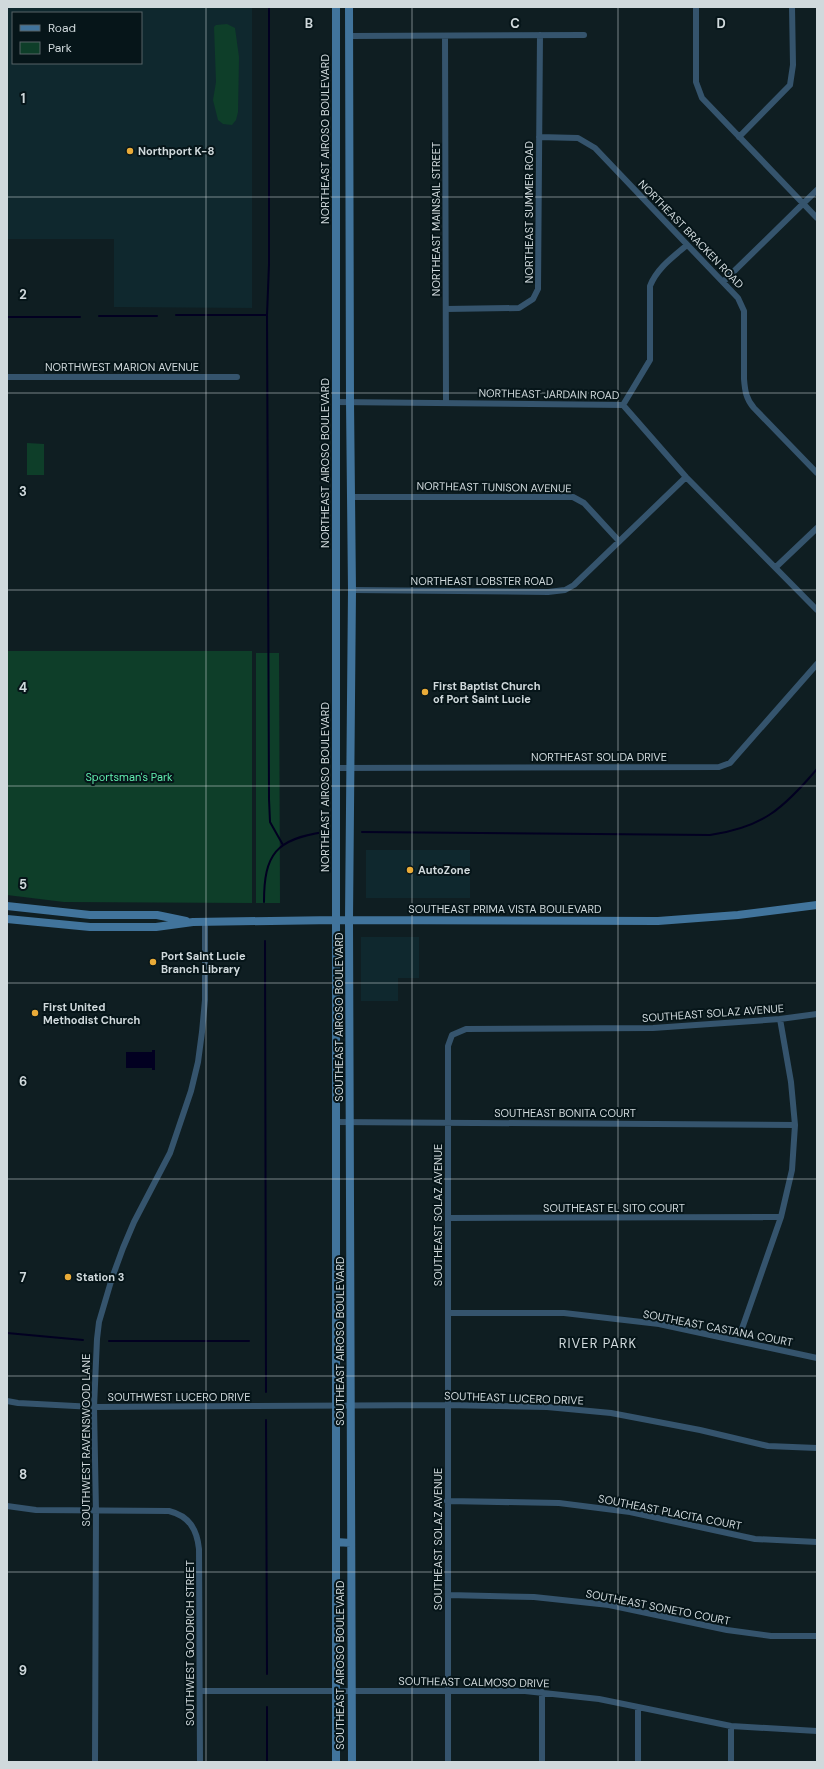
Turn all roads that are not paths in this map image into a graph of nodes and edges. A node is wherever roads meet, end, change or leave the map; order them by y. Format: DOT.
graph roads {
  1 [pos="336,7"];
  2 [pos="350,7"];
  3 [pos="696,7"];
  4 [pos="792,7"];
  5 [pos="584,34"];
  6 [pos="540,35"];
  7 [pos="350,36"];
  8 [pos="445,36"];
  9 [pos="539,137"];
  10 [pos="739,137"];
  11 [pos="817,190"];
  12 [pos="802,204"];
  13 [pos="817,218"];
  14 [pos="687,245"];
  15 [pos="723,282"];
  16 [pos="446,309"];
  17 [pos="7,377"];
  18 [pos="237,377"];
  19 [pos="336,402"];
  20 [pos="350,402"];
  21 [pos="446,402"];
  22 [pos="623,405"];
  23 [pos="817,474"];
  24 [pos="686,477"];
  25 [pos="350,497"];
  26 [pos="817,528"];
  27 [pos="619,540"];
  28 [pos="776,567"];
  29 [pos="352,590"];
  30 [pos="817,610"];
  31 [pos="817,664"];
  32 [pos="336,768"];
  33 [pos="350,768"];
  34 [pos="817,905"];
  35 [pos="7,906"];
  36 [pos="7,919"];
  37 [pos="349,919"];
  38 [pos="336,920"];
  39 [pos="193,922"];
  40 [pos="205,922"];
  41 [pos="817,1014"];
  42 [pos="780,1019"];
  43 [pos="336,1122"];
  44 [pos="448,1122"];
  45 [pos="351,1123"];
  46 [pos="795,1124"];
  47 [pos="781,1217"];
  48 [pos="448,1218"];
  49 [pos="336,1267"];
  50 [pos="351,1267"];
  51 [pos="448,1313"];
  52 [pos="738,1340"];
  53 [pos="817,1358"];
  54 [pos="7,1400"];
  55 [pos="447,1405"];
  56 [pos="94,1407"];
  57 [pos="335,1407"];
  58 [pos="351,1407"];
  59 [pos="817,1448"];
  60 [pos="447,1501"];
  61 [pos="7,1506"];
  62 [pos="96,1511"];
  63 [pos="336,1542"];
  64 [pos="351,1542"];
  65 [pos="817,1542"];
  66 [pos="448,1595"];
  67 [pos="817,1636"];
  68 [pos="336,1690"];
  69 [pos="200,1691"];
  70 [pos="352,1691"];
  71 [pos="448,1691"];
  72 [pos="542,1692"];
  73 [pos="638,1708"];
  74 [pos="731,1726"];
  75 [pos="817,1731"];
  76 [pos="94,1762"];
  77 [pos="200,1762"];
  78 [pos="336,1762"];
  79 [pos="352,1762"];
  80 [pos="448,1762"];
  81 [pos="542,1762"];
  82 [pos="638,1762"];
  83 [pos="731,1762"];
  1 -- 19 [label="main road, NORTHEAST AIROSO BOULEVARD"];
  2 -- 7 [label="main road"];
  3 -- 10 [label="street"];
  4 -- 10 [label="street"];
  5 -- 6 [label="street"];
  6 -- 8 [label="street"];
  6 -- 9 [label="street, NORTHEAST SUMMER ROAD"];
  7 -- 8 [label="street"];
  7 -- 20 [label="main road"];
  8 -- 16 [label="street, NORTHEAST MAINSAIL STREET"];
  9 -- 14 [label="street, NORTHEAST BRACKEN ROAD"];
  9 -- 16 [label="street, NORTHEAST SUMMER ROAD"];
  10 -- 12 [label="street"];
  11 -- 12 [label="street"];
  12 -- 13 [label="street"];
  12 -- 15 [label="street"];
  14 -- 15 [label="street, NORTHEAST BRACKEN ROAD"];
  14 -- 22 [label="street"];
  15 -- 23 [label="street, NORTHEAST BRACKEN ROAD"];
  16 -- 21 [label="street, NORTHEAST MAINSAIL STREET"];
  17 -- 18 [label="street, NORTHWEST MARION AVENUE"];
  19 -- 20 [label="street, NORTHEAST JARDAIN ROAD"];
  19 -- 32 [label="main road, NORTHEAST AIROSO BOULEVARD"];
  20 -- 21 [label="street, NORTHEAST JARDAIN ROAD"];
  20 -- 25 [label="main road"];
  21 -- 22 [label="street, NORTHEAST JARDAIN ROAD"];
  22 -- 24 [label="street, NORTHEAST JARDAIN ROAD"];
  24 -- 27 [label="street, NORTHEAST LOBSTER ROAD"];
  24 -- 28 [label="street, NORTHEAST JARDAIN ROAD"];
  25 -- 27 [label="street, NORTHEAST TUNISON AVENUE"];
  25 -- 29 [label="main road"];
  26 -- 28 [label="street"];
  27 -- 29 [label="street, NORTHEAST LOBSTER ROAD"];
  28 -- 30 [label="street, NORTHEAST JARDAIN ROAD"];
  29 -- 33 [label="main road"];
  31 -- 33 [label="street, NORTHEAST SOLIDA DRIVE"];
  32 -- 33 [label="street, NORTHEAST SOLIDA DRIVE"];
  32 -- 38 [label="main road, NORTHEAST AIROSO BOULEVARD"];
  33 -- 37 [label="main road"];
  34 -- 37 [label="main road, SOUTHEAST PRIMA VISTA BOULEVARD"];
  35 -- 39 [label="main road"];
  36 -- 39 [label="main road"];
  37 -- 38 [label="main road, SOUTHEAST PRIMA VISTA BOULEVARD"];
  37 -- 45 [label="main road, SOUTHEAST AIROSO BOULEVARD"];
  38 -- 40 [label="main road, SOUTHEAST PRIMA VISTA BOULEVARD"];
  38 -- 43 [label="main road, SOUTHEAST AIROSO BOULEVARD"];
  39 -- 40 [label="main road, SOUTHEAST PRIMA VISTA BOULEVARD"];
  40 -- 56 [label="street, SOUTHWEST RAVENSWOOD LANE"];
  41 -- 42 [label="street, SOUTHEAST SOLAZ AVENUE"];
  42 -- 44 [label="street, SOUTHEAST SOLAZ AVENUE"];
  42 -- 46 [label="street"];
  43 -- 45 [label="street, SOUTHEAST BONITA COURT"];
  43 -- 49 [label="main road, SOUTHEAST AIROSO BOULEVARD"];
  44 -- 45 [label="street, SOUTHEAST BONITA COURT"];
  44 -- 46 [label="street, SOUTHEAST BONITA COURT"];
  44 -- 48 [label="street, SOUTHEAST SOLAZ AVENUE"];
  45 -- 50 [label="main road, SOUTHEAST AIROSO BOULEVARD"];
  46 -- 47 [label="street"];
  47 -- 48 [label="street, SOUTHEAST EL SITO COURT"];
  47 -- 52 [label="street"];
  48 -- 51 [label="street, SOUTHEAST SOLAZ AVENUE"];
  49 -- 50 [label="main road"];
  49 -- 57 [label="main road, SOUTHEAST AIROSO BOULEVARD"];
  50 -- 58 [label="main road, SOUTHEAST AIROSO BOULEVARD"];
  51 -- 52 [label="street, SOUTHEAST CASTANA COURT"];
  51 -- 55 [label="street, SOUTHEAST SOLAZ AVENUE"];
  52 -- 53 [label="street, SOUTHEAST CASTANA COURT"];
  54 -- 56 [label="street, SOUTHWEST LUCERO DRIVE"];
  55 -- 58 [label="street, SOUTHEAST LUCERO DRIVE"];
  55 -- 59 [label="street, SOUTHEAST LUCERO DRIVE"];
  55 -- 60 [label="street, SOUTHEAST SOLAZ AVENUE"];
  56 -- 57 [label="street, SOUTHWEST LUCERO DRIVE"];
  56 -- 62 [label="street, SOUTHWEST RAVENSWOOD LANE"];
  57 -- 58 [label="street, SOUTHWEST LUCERO DRIVE"];
  57 -- 63 [label="main road, SOUTHEAST AIROSO BOULEVARD"];
  58 -- 64 [label="main road, SOUTHEAST AIROSO BOULEVARD"];
  60 -- 65 [label="street, SOUTHEAST PLACITA COURT"];
  60 -- 66 [label="street, SOUTHEAST SOLAZ AVENUE"];
  61 -- 62 [label="street"];
  62 -- 69 [label="street, SOUTHWEST GOODRICH STREET"];
  62 -- 76 [label="street, SOUTHWEST RAVENSWOOD LANE"];
  63 -- 64 [label="main road"];
  63 -- 68 [label="main road, SOUTHEAST AIROSO BOULEVARD"];
  64 -- 70 [label="main road, SOUTHEAST AIROSO BOULEVARD"];
  66 -- 67 [label="street, SOUTHEAST SONETO COURT"];
  66 -- 71 [label="street, SOUTHEAST SOLAZ AVENUE"];
  68 -- 69 [label="street, SOUTHEAST CALMOSO DRIVE"];
  68 -- 70 [label="street, SOUTHEAST CALMOSO DRIVE"];
  68 -- 78 [label="main road, SOUTHEAST AIROSO BOULEVARD"];
  69 -- 77 [label="street, SOUTHWEST GOODRICH STREET"];
  70 -- 71 [label="street, SOUTHEAST CALMOSO DRIVE"];
  70 -- 79 [label="main road, SOUTHEAST AIROSO BOULEVARD"];
  71 -- 72 [label="street, SOUTHEAST CALMOSO DRIVE"];
  71 -- 80 [label="street, SOUTHEAST SOLAZ AVENUE"];
  72 -- 73 [label="street, SOUTHEAST CALMOSO DRIVE"];
  72 -- 81 [label="street"];
  73 -- 74 [label="street, SOUTHEAST CALMOSO DRIVE"];
  73 -- 82 [label="street"];
  74 -- 75 [label="street, SOUTHEAST CALMOSO DRIVE"];
  74 -- 83 [label="street"];
}
